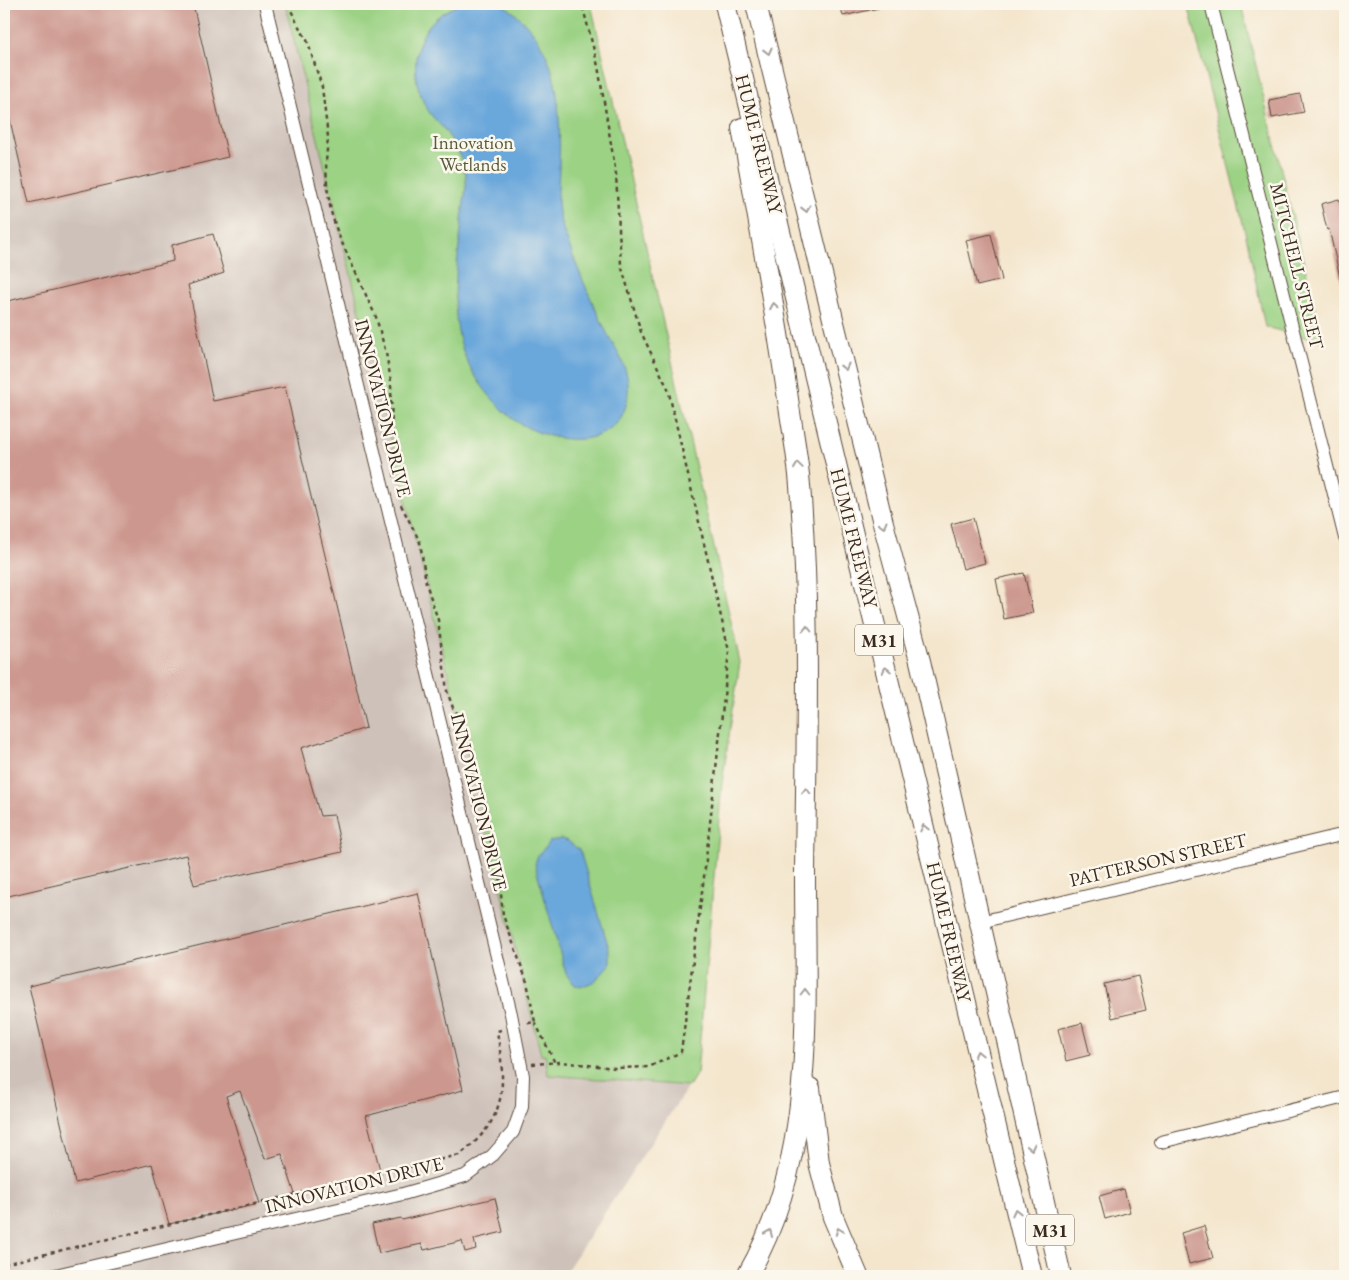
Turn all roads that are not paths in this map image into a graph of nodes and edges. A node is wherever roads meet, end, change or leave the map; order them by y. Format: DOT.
graph roads {
  1 [pos="265,4"];
  2 [pos="720,4"];
  3 [pos="725,4"];
  4 [pos="756,4"];
  5 [pos="1212,4"];
  6 [pos="1345,538"];
  7 [pos="1345,834"];
  8 [pos="980,922"];
  9 [pos="805,1041"];
  10 [pos="1345,1097"];
  11 [pos="1161,1142"];
  12 [pos="1039,1184"];
  13 [pos="51,1276"];
  14 [pos="747,1276"];
  15 [pos="858,1276"];
  16 [pos="1032,1276"];
  17 [pos="1061,1276"];
  18 [pos="1072,1276"];
  1 -- 13 [label="street, INNOVATION DRIVE"];
  9 -- 2 [label="highway, one-way"];
  16 -- 3 [label="highway, HUME FREEWAY / M31, one-way"];
  4 -- 8 [label="highway, HUME FREEWAY / M31, one-way"];
  5 -- 6 [label="street, MITCHELL STREET"];
  7 -- 8 [label="street, PATTERSON STREET"];
  8 -- 12 [label="highway, HUME FREEWAY / M31, one-way"];
  14 -- 9 [label="highway, one-way"];
  15 -- 9 [label="highway, one-way"];
  10 -- 11 [label="street"];
  12 -- 17 [label="highway, HUME FREEWAY / M31"];
  12 -- 18 [label="highway"];
}
